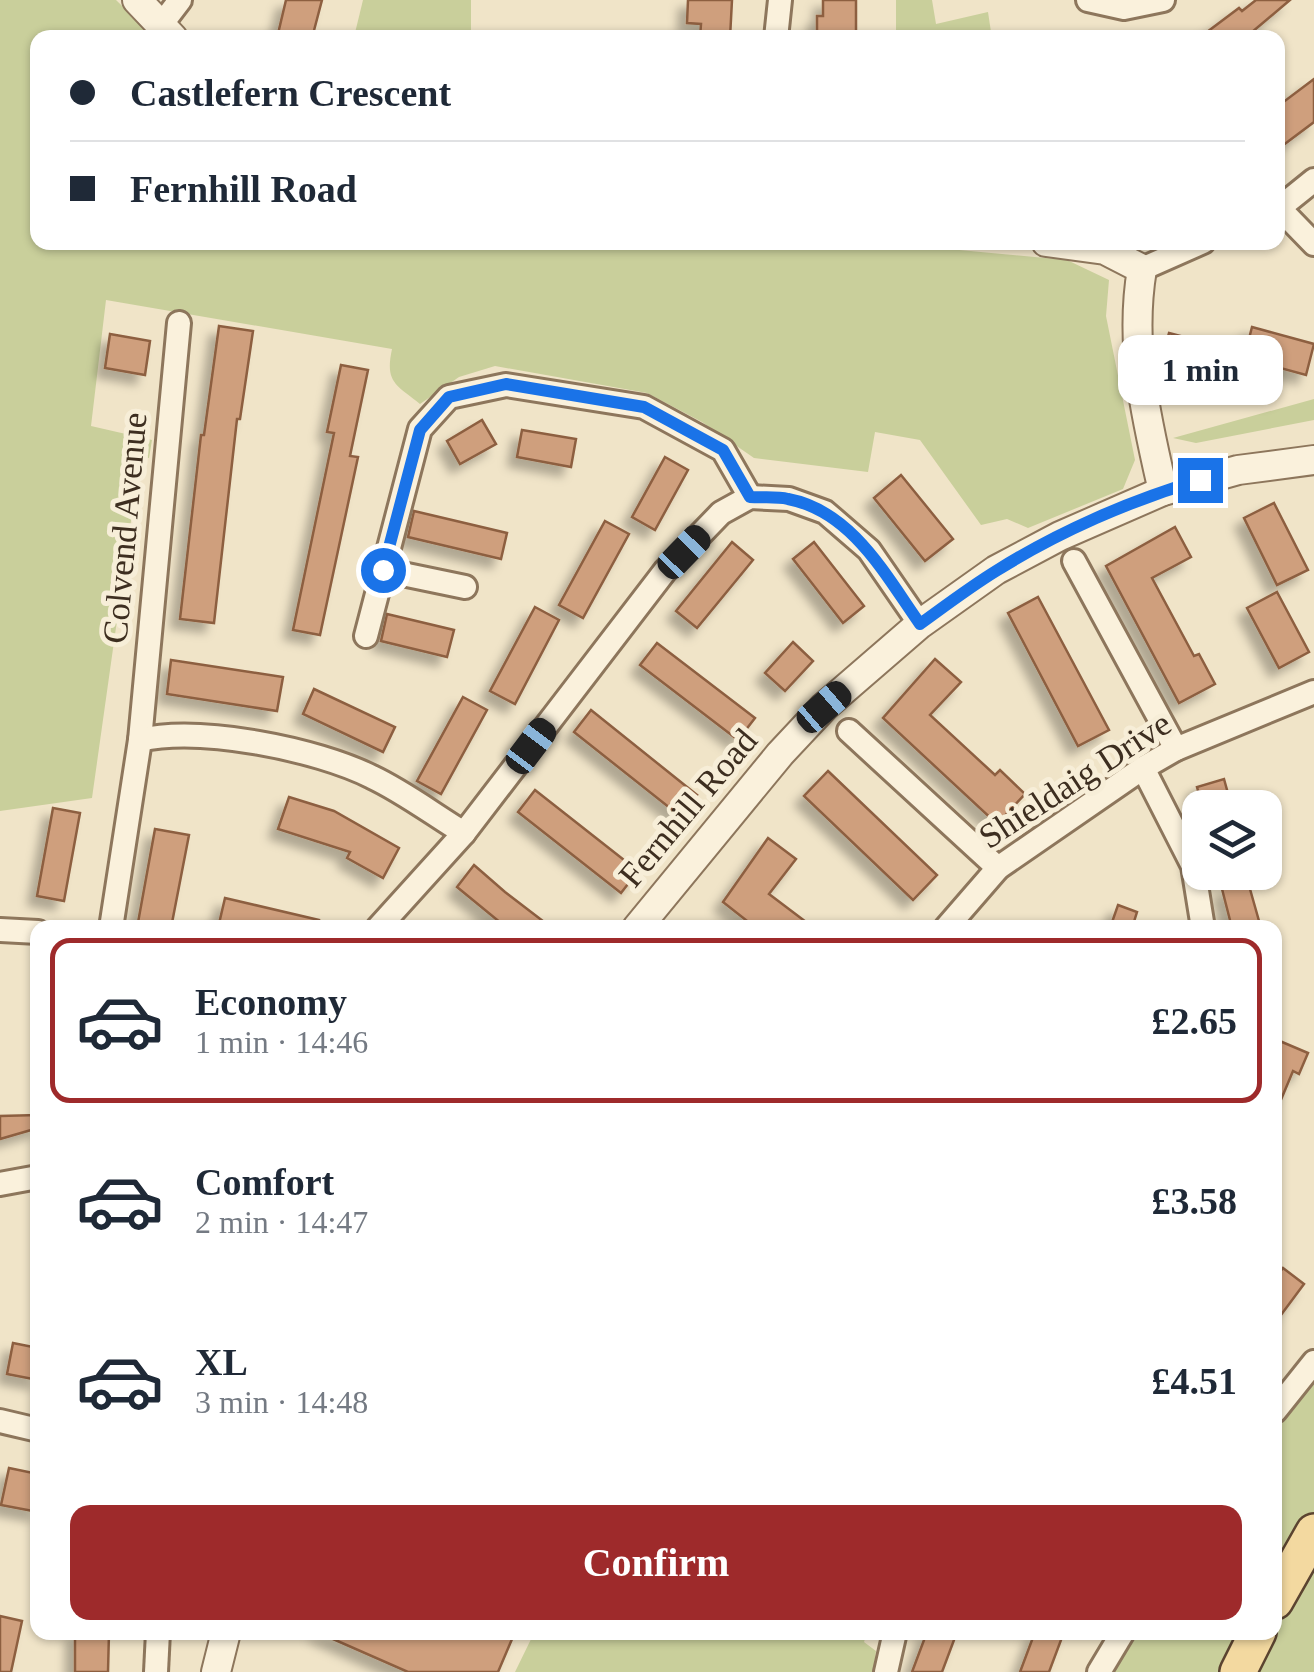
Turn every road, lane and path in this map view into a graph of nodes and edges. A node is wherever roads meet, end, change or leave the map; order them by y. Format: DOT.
graph roads {
  1 [pos="137,0"];
  2 [pos="180,0"];
  3 [pos="780,0"];
  4 [pos="1088,0"];
  5 [pos="1163,0"];
  6 [pos="166,30"];
  7 [pos="167,30"];
  8 [pos="777,30"];
  9 [pos="1314,180"];
  10 [pos="1285,203"];
  11 [pos="1285,215"];
  12 [pos="1314,244"];
  13 [pos="1105,250"];
  14 [pos="1185,250"];
  15 [pos="1142,269"];
  16 [pos="180,323"];
  17 [pos="1314,460"];
  18 [pos="1163,491"];
  19 [pos="750,497"];
  20 [pos="1074,562"];
  21 [pos="383,570"];
  22 [pos="464,588"];
  23 [pos="920,624"];
  24 [pos="366,636"];
  25 [pos="1314,692"];
  26 [pos="849,730"];
  27 [pos="140,740"];
  28 [pos="1176,749"];
  29 [pos="1143,768"];
  30 [pos="464,833"];
  31 [pos="998,868"];
  32 [pos="113,920"];
  33 [pos="385,920"];
  34 [pos="644,920"];
  35 [pos="953,920"];
  36 [pos="1203,920"];
  37 [pos="0,930"];
  38 [pos="30,932"];
  39 [pos="30,1178"];
  40 [pos="0,1184"];
  41 [pos="1314,1362"];
  42 [pos="1282,1401"];
  43 [pos="0,1422"];
  44 [pos="30,1428"];
  45 [pos="1314,1532"];
  46 [pos="1282,1589"];
  47 [pos="158,1640"];
  48 [pos="224,1640"];
  49 [pos="893,1640"];
  50 [pos="1118,1640"];
  51 [pos="1254,1640"];
  52 [pos="156,1672"];
  53 [pos="216,1672"];
  54 [pos="886,1672"];
  55 [pos="1098,1672"];
  56 [pos="1238,1672"];
  1 -- 6 [label="street"];
  2 -- 7 [label="street"];
  3 -- 8 [label="street"];
  4 -- 5 [label="street"];
  9 -- 10 [label="street"];
  11 -- 12 [label="street"];
  13 -- 15 [label="street"];
  14 -- 15 [label="street"];
  15 -- 18 [label="street"];
  16 -- 27 [label="street, Colvend Avenue"];
  17 -- 18 [label="street, Fernhill Road"];
  18 -- 23 [label="street, Fernhill Road"];
  19 -- 21 [label="street"];
  19 -- 23 [label="street"];
  19 -- 30 [label="street"];
  20 -- 28 [label="street"];
  21 -- 22 [label="street"];
  21 -- 24 [label="street"];
  23 -- 34 [label="street, Fernhill Road"];
  25 -- 28 [label="street, Shieldaig Drive"];
  26 -- 31 [label="street"];
  27 -- 30 [label="street"];
  27 -- 32 [label="street, Colvend Avenue"];
  28 -- 29 [label="street, Shieldaig Drive"];
  29 -- 31 [label="street, Shieldaig Drive"];
  29 -- 36 [label="street"];
  30 -- 33 [label="street"];
  31 -- 35 [label="street, Shieldaig Drive"];
  37 -- 38 [label="street"];
  39 -- 40 [label="street"];
  41 -- 42 [label="street"];
  43 -- 44 [label="street"];
  45 -- 46 [label="main road"];
  47 -- 52 [label="street"];
  48 -- 53 [label="street"];
  49 -- 54 [label="street"];
  50 -- 55 [label="street"];
  51 -- 56 [label="main road"];
}
